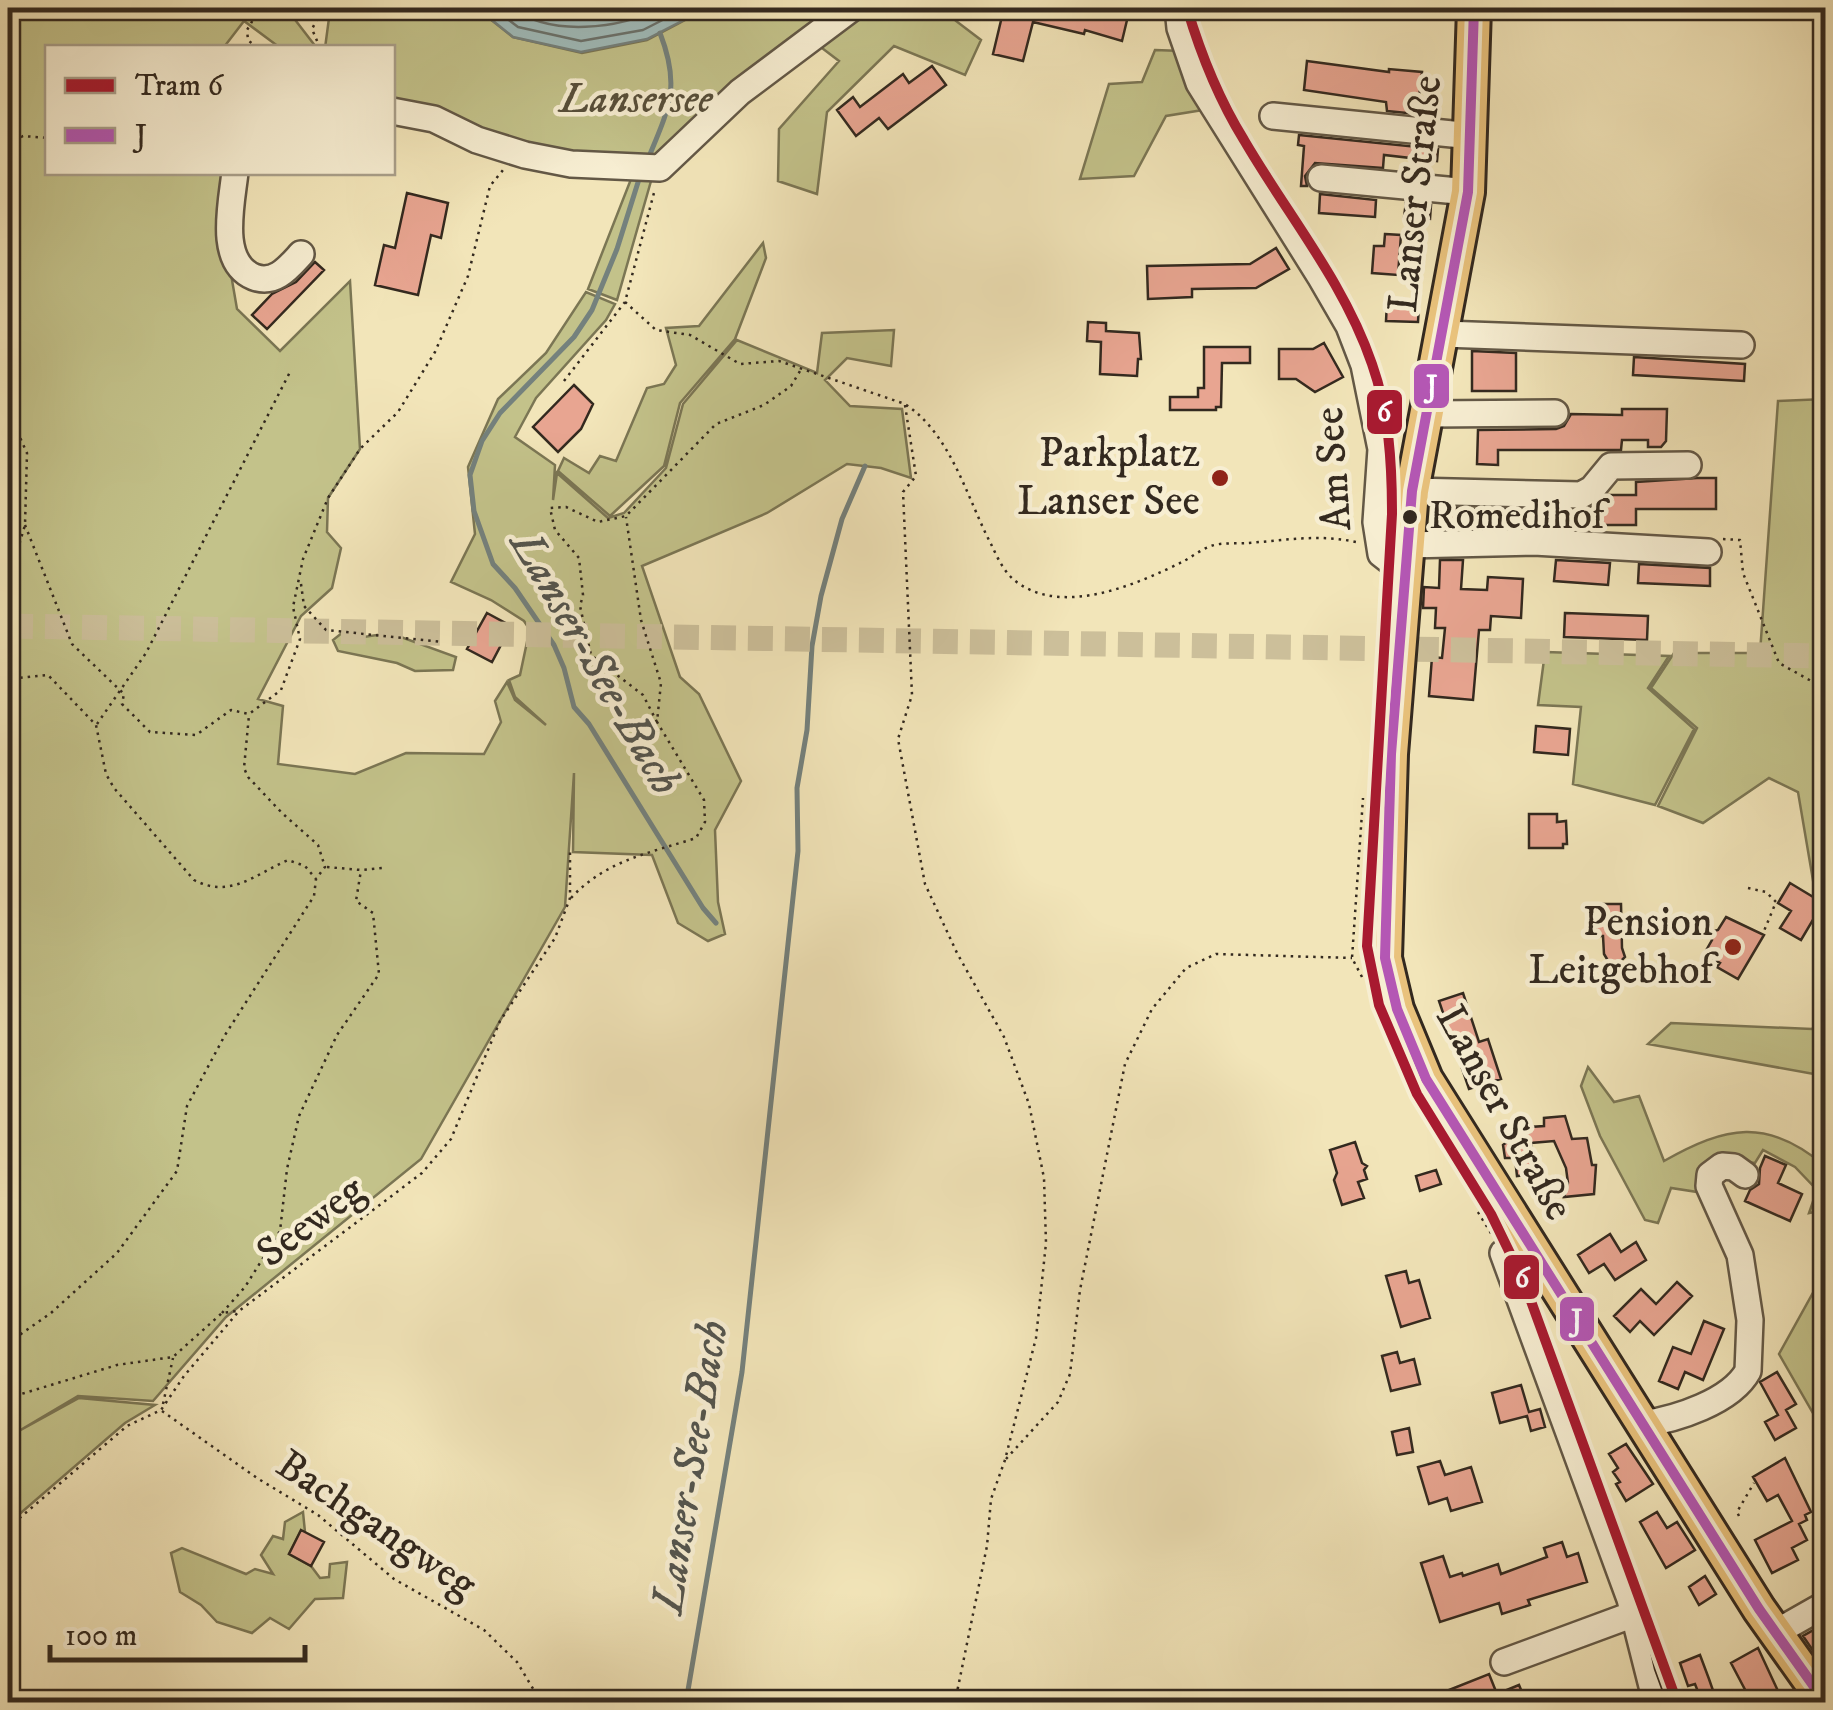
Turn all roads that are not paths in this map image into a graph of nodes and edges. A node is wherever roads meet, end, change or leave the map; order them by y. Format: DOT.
graph roads {
  1 [pos="852,8"];
  2 [pos="1178,8"];
  3 [pos="1467,8"];
  4 [pos="395,112"];
  5 [pos="1272,116"];
  6 [pos="1472,136"];
  7 [pos="235,175"];
  8 [pos="1321,178"];
  9 [pos="1468,192"];
  10 [pos="301,254"];
  11 [pos="1444,334"];
  12 [pos="1741,345"];
  13 [pos="1555,413"];
  14 [pos="1428,414"];
  15 [pos="1688,465"];
  16 [pos="1412,492"];
  17 [pos="1697,552"];
  18 [pos="1397,557"];
  19 [pos="1745,1176"];
  20 [pos="1513,1247"];
  21 [pos="1643,1424"];
  22 [pos="1826,1604"];
  23 [pos="1634,1614"];
  24 [pos="1775,1633"];
  25 [pos="1504,1662"];
  26 [pos="1656,1702"];
  27 [pos="1825,1702"];
  1 -- 4 [label="street"];
  2 -- 18 [label="street, Am See"];
  3 -- 6 [label="main road, Lanser Straße"];
  5 -- 6 [label="street"];
  6 -- 9 [label="main road, Lanser Straße"];
  7 -- 10 [label="street"];
  8 -- 9 [label="street"];
  9 -- 11 [label="main road, Lanser Straße"];
  11 -- 12 [label="street"];
  11 -- 14 [label="main road, Lanser Straße"];
  13 -- 14 [label="street"];
  14 -- 16 [label="main road, Lanser Straße"];
  15 -- 16 [label="street"];
  16 -- 18 [label="main road, Lanser Straße"];
  17 -- 18 [label="street"];
  18 -- 20 [label="main road, Lanser Straße"];
  19 -- 21 [label="street"];
  20 -- 21 [label="main road, Lanser Straße"];
  20 -- 23 [label="street"];
  21 -- 24 [label="main road, Lanser Straße"];
  22 -- 24 [label="street"];
  23 -- 25 [label="street"];
  23 -- 26 [label="street"];
  24 -- 27 [label="main road, Lanser Straße"];
}
